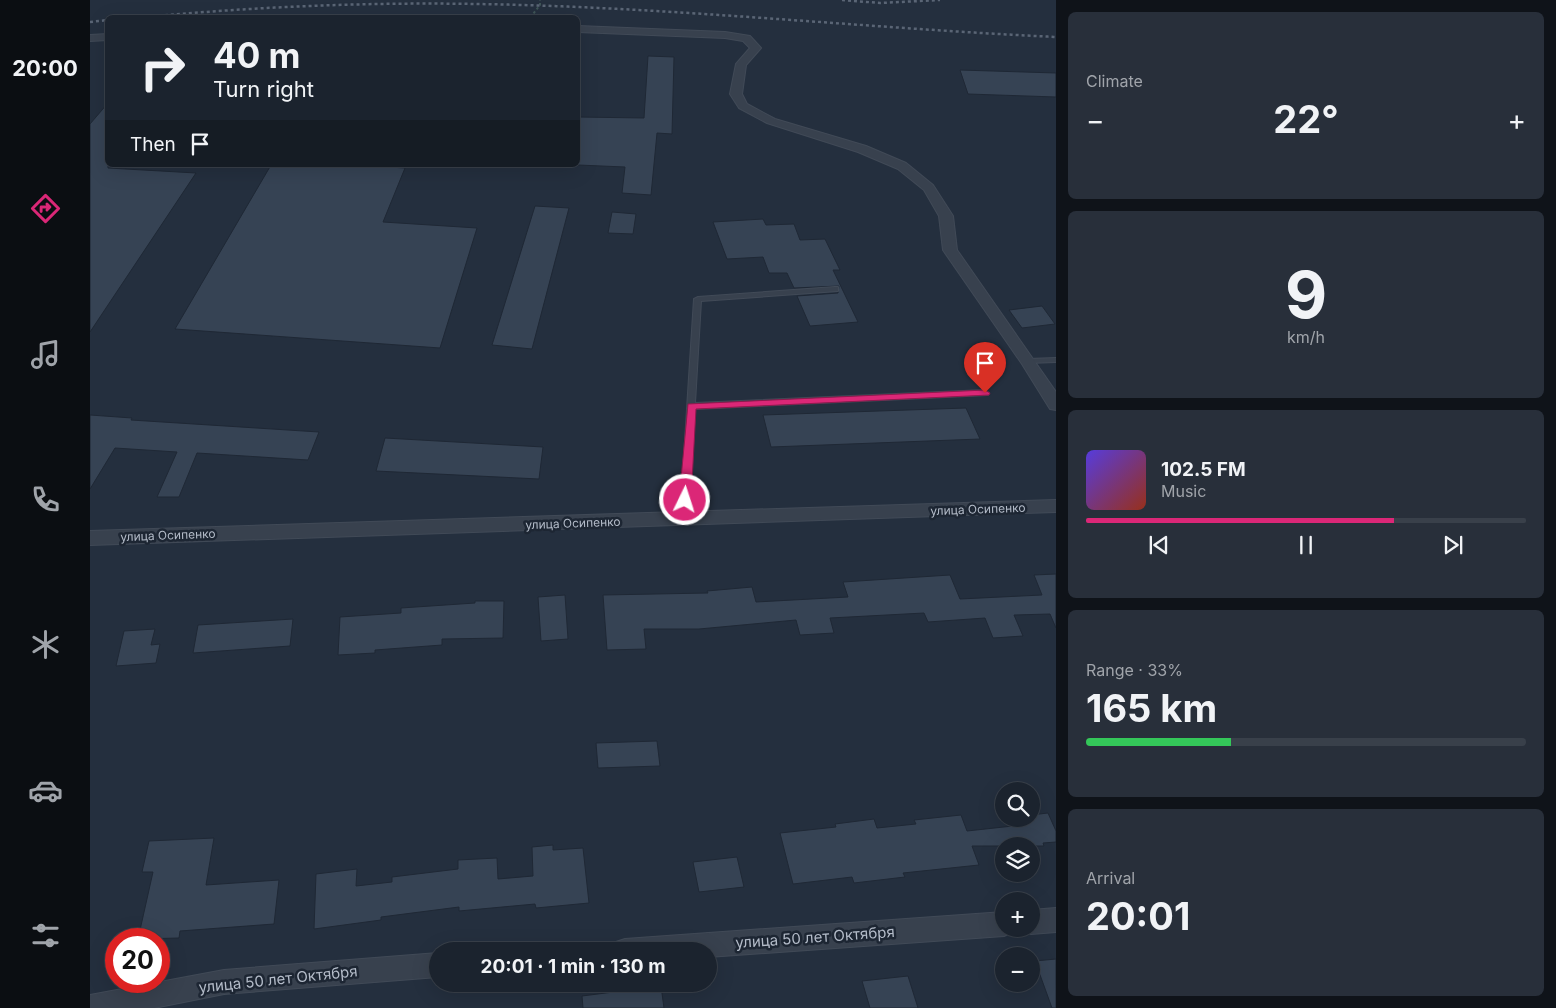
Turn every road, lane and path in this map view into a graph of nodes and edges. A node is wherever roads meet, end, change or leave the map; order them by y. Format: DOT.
graph roads {
  1 [pos="540,0"];
  2 [pos="533,15"];
  3 [pos="580,29"];
  4 [pos="105,37"];
  5 [pos="90,38"];
  6 [pos="835,289"];
  7 [pos="1056,360"];
  8 [pos="1028,361"];
  9 [pos="985,393"];
  10 [pos="1056,405"];
  11 [pos="691,406"];
  12 [pos="1056,506"];
  13 [pos="684,519"];
  14 [pos="90,538"];
  15 [pos="1056,920"];
  16 [pos="1040,921"];
  17 [pos="995,925"];
  18 [pos="717,944"];
  19 [pos="429,966"];
  20 [pos="90,1008"];
  1 -- 2 [label="path"];
  3 -- 8 [label="street"];
  4 -- 5 [label="street"];
  6 -- 11 [label="lane"];
  7 -- 8 [label="lane"];
  8 -- 10 [label="street"];
  9 -- 11 [label="lane"];
  11 -- 13 [label="lane"];
  12 -- 13 [label="street, улица Осипенко"];
  13 -- 14 [label="street, улица Осипенко"];
  15 -- 16 [label="street"];
  17 -- 18 [label="street, улица 50 лет Октября"];
  19 -- 20 [label="street, улица 50 лет Октября"];
}
